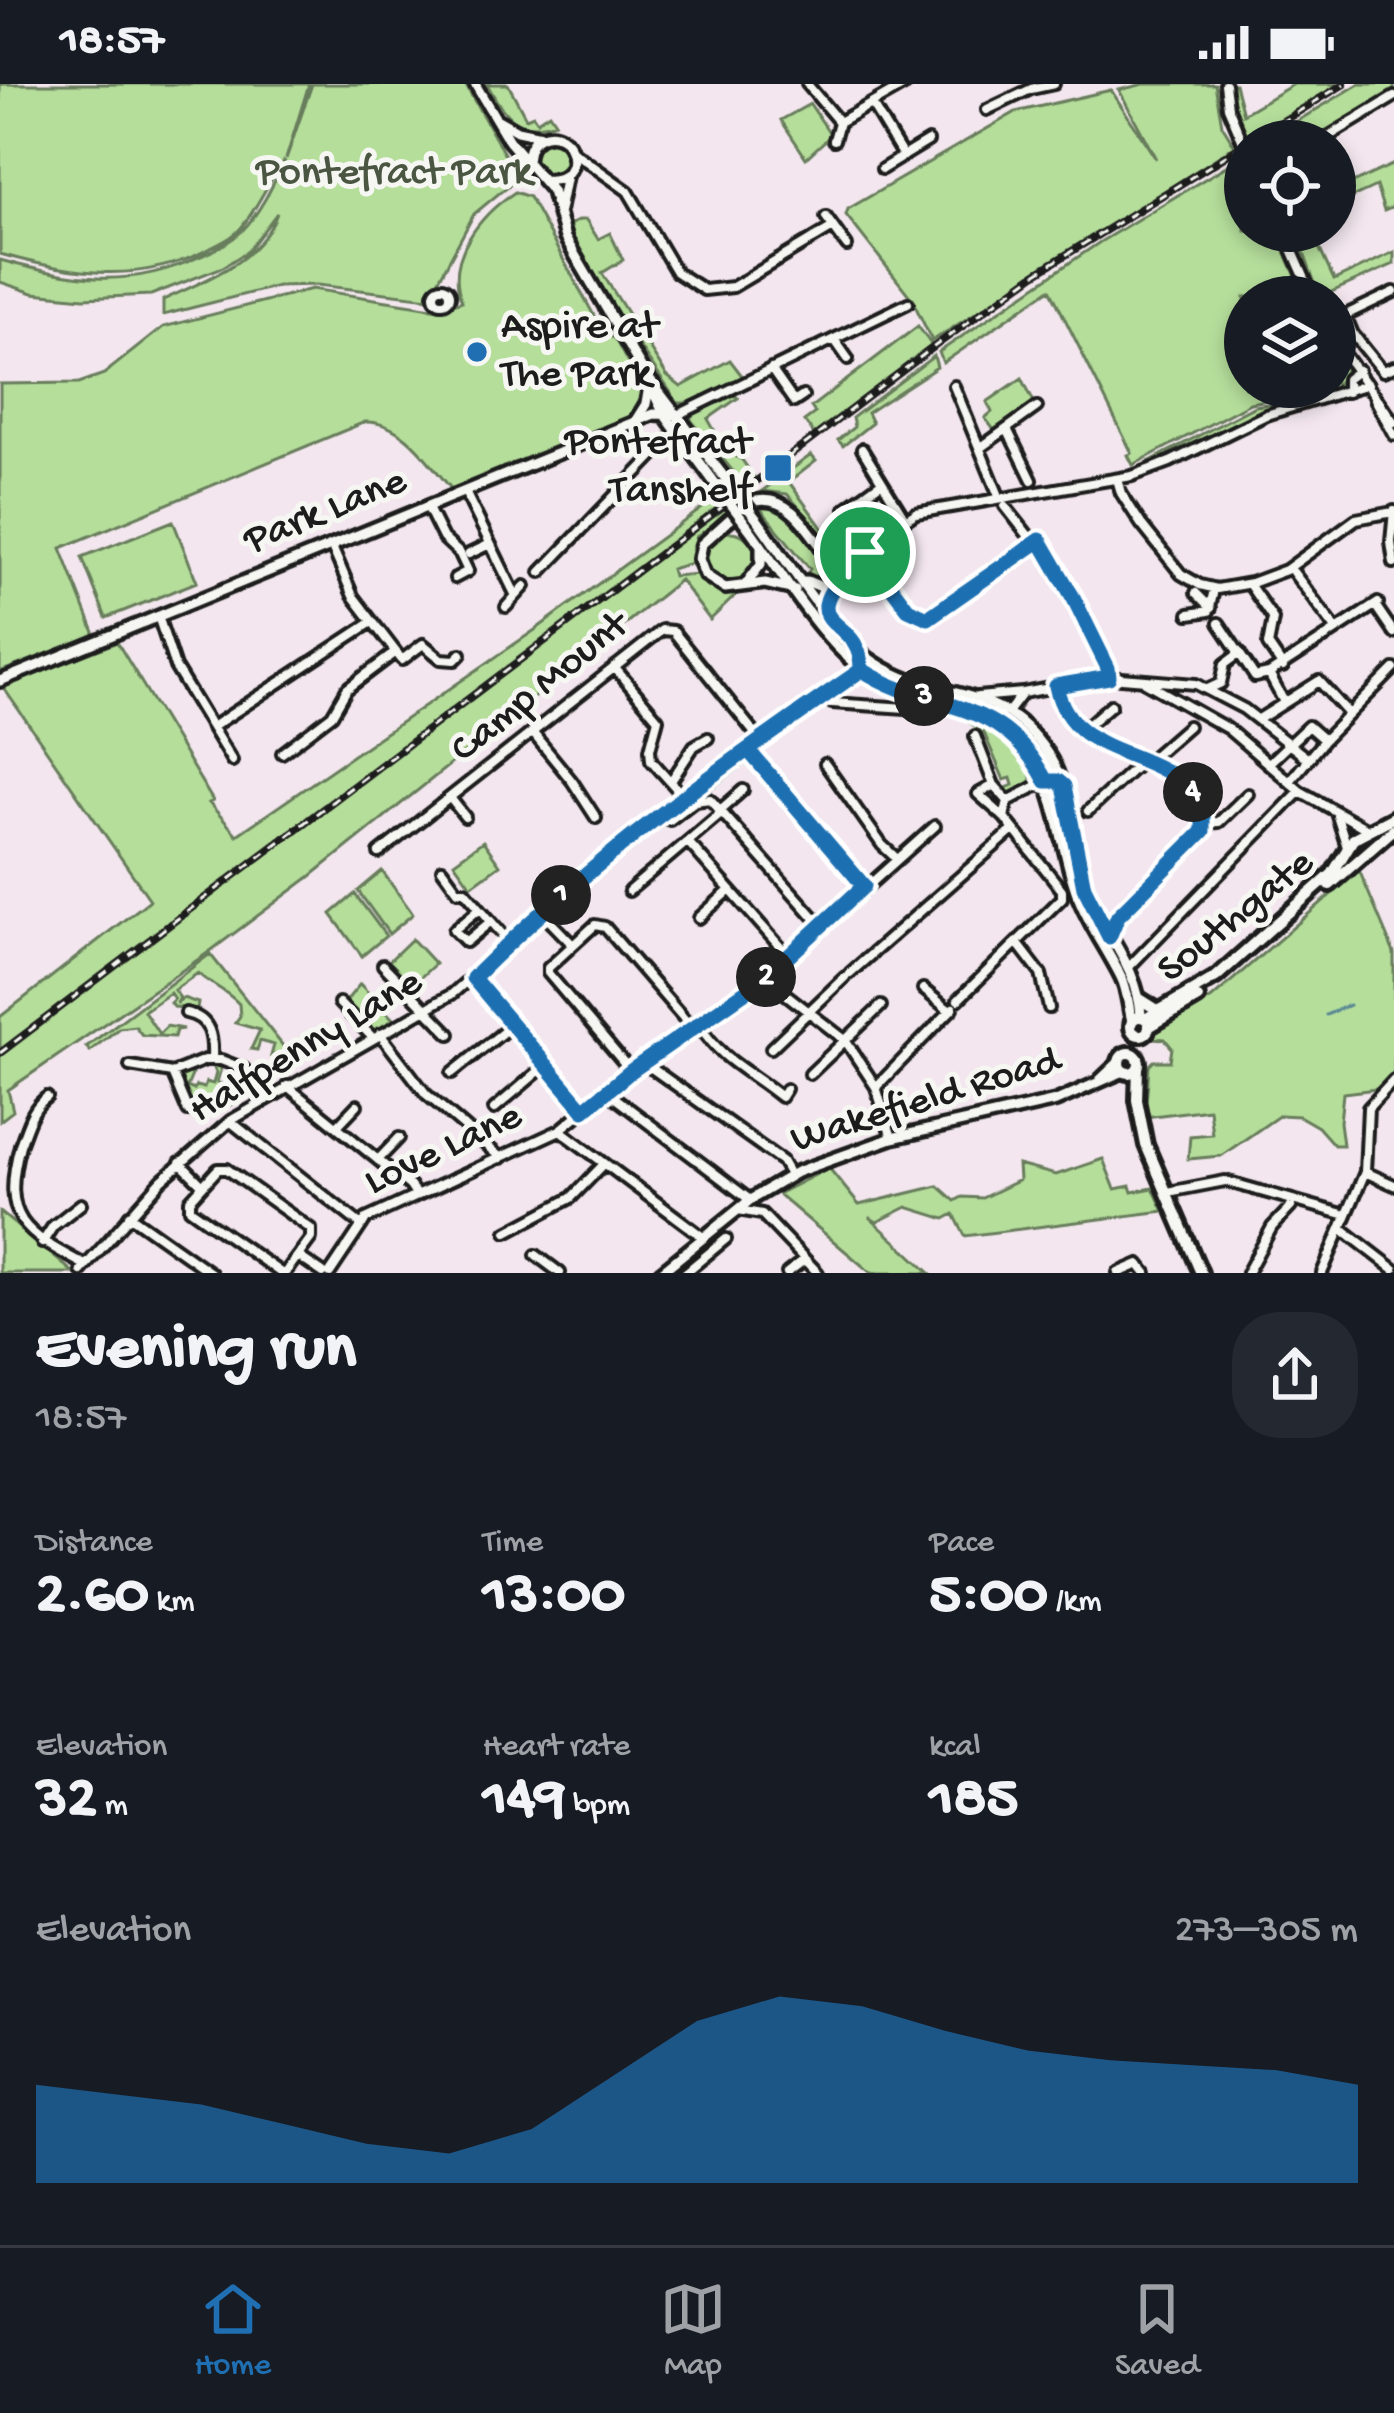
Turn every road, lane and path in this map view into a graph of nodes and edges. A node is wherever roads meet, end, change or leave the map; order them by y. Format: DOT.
graph roads {
  1 [pos="475,84"];
  2 [pos="808,84"];
  3 [pos="1003,84"];
  4 [pos="1054,84"];
  5 [pos="1225,84"];
  6 [pos="904,85"];
  7 [pos="1394,97"];
  8 [pos="1006,99"];
  9 [pos="872,105"];
  10 [pos="986,110"];
  11 [pos="496,119"];
  12 [pos="1234,120"];
  13 [pos="1356,120"];
  14 [pos="839,122"];
  15 [pos="542,136"];
  16 [pos="834,140"];
  17 [pos="928,141"];
  18 [pos="572,151"];
  19 [pos="903,156"];
  20 [pos="527,164"];
  21 [pos="882,169"];
  22 [pos="568,171"];
  23 [pos="600,171"];
  24 [pos="543,180"];
  25 [pos="826,217"];
  26 [pos="559,218"];
  27 [pos="833,227"];
  28 [pos="847,246"];
  29 [pos="1394,292"];
  30 [pos="908,303"];
  31 [pos="1356,310"];
  32 [pos="1356,338"];
  33 [pos="834,339"];
  34 [pos="848,358"];
  35 [pos="1356,366"];
  36 [pos="1394,367"];
  37 [pos="771,369"];
  38 [pos="1359,370"];
  39 [pos="644,371"];
  40 [pos="1356,372"];
  41 [pos="649,386"];
  42 [pos="953,386"];
  43 [pos="1370,388"];
  44 [pos="1356,390"];
  45 [pos="803,396"];
  46 [pos="1392,396"];
  47 [pos="1037,407"];
  48 [pos="1292,408"];
  49 [pos="1386,409"];
  50 [pos="664,414"];
  51 [pos="637,422"];
  52 [pos="1394,422"];
  53 [pos="676,424"];
  54 [pos="1006,429"];
  55 [pos="1394,435"];
  56 [pos="980,448"];
  57 [pos="862,449"];
  58 [pos="1117,479"];
  59 [pos="1032,480"];
  60 [pos="882,482"];
  61 [pos="465,492"];
  62 [pos="999,496"];
  63 [pos="752,502"];
  64 [pos="428,508"];
  65 [pos="846,508"];
  66 [pos="1010,508"];
  67 [pos="1394,511"];
  68 [pos="732,517"];
  69 [pos="905,519"];
  70 [pos="766,541"];
  71 [pos="1037,542"];
  72 [pos="490,544"];
  73 [pos="332,547"];
  74 [pos="865,552"];
  75 [pos="470,554"];
  76 [pos="1394,563"];
  77 [pos="541,572"];
  78 [pos="1293,572"];
  79 [pos="455,578"];
  80 [pos="802,579"];
  81 [pos="838,579"];
  82 [pos="746,584"];
  83 [pos="1249,584"];
  84 [pos="525,586"];
  85 [pos="795,590"];
  86 [pos="1196,593"];
  87 [pos="1213,594"];
  88 [pos="516,596"];
  89 [pos="506,607"];
  90 [pos="1210,610"];
  91 [pos="826,612"];
  92 [pos="1189,614"];
  93 [pos="158,616"];
  94 [pos="373,622"];
  95 [pos="1219,623"];
  96 [pos="1336,629"];
  97 [pos="1394,633"];
  98 [pos="396,651"];
  99 [pos="860,652"];
  100 [pos="461,654"];
  101 [pos="1245,657"];
  102 [pos="1287,664"];
  103 [pos="879,665"];
  104 [pos="614,667"];
  105 [pos="861,669"];
  106 [pos="1394,669"];
  107 [pos="1269,674"];
  108 [pos="1109,677"];
  109 [pos="0,681"];
  110 [pos="1143,681"];
  111 [pos="1056,686"];
  112 [pos="1023,693"];
  113 [pos="1213,693"];
  114 [pos="824,696"];
  115 [pos="976,697"];
  116 [pos="1283,702"];
  117 [pos="1355,703"];
  118 [pos="1112,705"];
  119 [pos="936,710"];
  120 [pos="1009,711"];
  121 [pos="1204,714"];
  122 [pos="984,715"];
  123 [pos="1258,719"];
  124 [pos="1188,726"];
  125 [pos="212,727"];
  126 [pos="532,732"];
  127 [pos="1080,732"];
  128 [pos="1010,733"];
  129 [pos="975,736"];
  130 [pos="708,738"];
  131 [pos="761,741"];
  132 [pos="1326,741"];
  133 [pos="1287,742"];
  134 [pos="748,750"];
  135 [pos="1046,751"];
  136 [pos="282,753"];
  137 [pos="1146,759"];
  138 [pos="1308,759"];
  139 [pos="232,761"];
  140 [pos="1270,762"];
  141 [pos="825,764"];
  142 [pos="1291,780"];
  143 [pos="671,781"];
  144 [pos="1046,781"];
  145 [pos="994,785"];
  146 [pos="1064,786"];
  147 [pos="743,790"];
  148 [pos="1300,791"];
  149 [pos="1248,794"];
  150 [pos="686,797"];
  151 [pos="451,799"];
  152 [pos="1008,801"];
  153 [pos="1088,811"];
  154 [pos="720,812"];
  155 [pos="662,815"];
  156 [pos="1336,815"];
  157 [pos="465,817"];
  158 [pos="1394,817"];
  159 [pos="596,818"];
  160 [pos="1004,818"];
  161 [pos="1205,823"];
  162 [pos="935,826"];
  163 [pos="1367,829"];
  164 [pos="1394,829"];
  165 [pos="1012,831"];
  166 [pos="688,842"];
  167 [pos="1376,844"];
  168 [pos="1347,848"];
  169 [pos="380,854"];
  170 [pos="1363,856"];
  171 [pos="897,859"];
  172 [pos="442,869"];
  173 [pos="864,886"];
  174 [pos="730,890"];
  175 [pos="629,891"];
  176 [pos="479,909"];
  177 [pos="1096,910"];
  178 [pos="541,912"];
  179 [pos="1118,916"];
  180 [pos="699,918"];
  181 [pos="490,922"];
  182 [pos="822,926"];
  183 [pos="1109,937"];
  184 [pos="509,942"];
  185 [pos="1018,944"];
  186 [pos="573,945"];
  187 [pos="790,958"];
  188 [pos="383,965"];
  189 [pos="1128,968"];
  190 [pos="473,978"];
  191 [pos="765,978"];
  192 [pos="923,989"];
  193 [pos="1140,999"];
  194 [pos="340,1003"];
  195 [pos="880,1006"];
  196 [pos="954,1006"];
  197 [pos="1049,1008"];
  198 [pos="427,1010"];
  199 [pos="1160,1011"];
  200 [pos="186,1012"];
  201 [pos="809,1012"];
  202 [pos="512,1025"];
  203 [pos="1141,1025"];
  204 [pos="696,1027"];
  205 [pos="450,1034"];
  206 [pos="377,1036"];
  207 [pos="845,1040"];
  208 [pos="771,1048"];
  209 [pos="212,1059"];
  210 [pos="644,1063"];
  211 [pos="546,1065"];
  212 [pos="1128,1065"];
  213 [pos="130,1066"];
  214 [pos="631,1071"];
  215 [pos="172,1073"];
  216 [pos="452,1073"];
  217 [pos="810,1074"];
  218 [pos="1394,1080"];
  219 [pos="287,1087"];
  220 [pos="876,1087"];
  221 [pos="786,1089"];
  222 [pos="606,1091"];
  223 [pos="47,1097"];
  224 [pos="268,1097"];
  225 [pos="357,1105"];
  226 [pos="494,1109"];
  227 [pos="584,1110"];
  228 [pos="188,1111"];
  229 [pos="230,1121"];
  230 [pos="337,1126"];
  231 [pos="560,1130"];
  232 [pos="399,1138"];
  233 [pos="892,1138"];
  234 [pos="501,1158"];
  235 [pos="378,1160"];
  236 [pos="180,1163"];
  237 [pos="604,1164"];
  238 [pos="1365,1172"];
  239 [pos="790,1175"];
  240 [pos="202,1185"];
  241 [pos="1394,1185"];
  242 [pos="766,1189"];
  243 [pos="1168,1192"];
  244 [pos="416,1195"];
  245 [pos="4,1199"];
  246 [pos="750,1200"];
  247 [pos="81,1204"];
  248 [pos="1291,1207"];
  249 [pos="737,1210"];
  250 [pos="762,1214"];
  251 [pos="129,1215"];
  252 [pos="1346,1215"];
  253 [pos="359,1224"];
  254 [pos="1341,1228"];
  255 [pos="507,1232"];
  256 [pos="703,1238"];
  257 [pos="726,1238"];
  258 [pos="42,1243"];
  259 [pos="536,1255"];
  260 [pos="298,1256"];
  261 [pos="804,1260"];
  262 [pos="83,1268"];
  263 [pos="1394,1269"];
  264 [pos="284,1272"];
  265 [pos="211,1273"];
  266 [pos="327,1273"];
  267 [pos="560,1273"];
  268 [pos="660,1273"];
  269 [pos="685,1273"];
  270 [pos="787,1273"];
  271 [pos="818,1273"];
  272 [pos="1118,1273"];
  273 [pos="1146,1273"];
  274 [pos="1201,1273"];
  275 [pos="1247,1273"];
  276 [pos="1322,1273"];
  1 -- 11 [label="main road"];
  2 -- 14 [label="street"];
  3 -- 8 [label="street"];
  4 -- 8 [label="street"];
  5 -- 12 [label="street"];
  6 -- 9 [label="street"];
  7 -- 13 [label="street"];
  8 -- 10 [label="street"];
  9 -- 14 [label="street"];
  9 -- 19 [label="street"];
  11 -- 15 [label="main road"];
  11 -- 20 [label="main road"];
  14 -- 16 [label="street"];
  15 -- 18 [label="main road"];
  15 -- 20 [label="main road"];
  17 -- 19 [label="street"];
  18 -- 22 [label="main road"];
  18 -- 23 [label="street"];
  19 -- 21 [label="street"];
  20 -- 24 [label="main road"];
  22 -- 23 [label="street"];
  22 -- 24 [label="main road"];
  22 -- 26 [label="main road"];
  23 -- 27 [label="street"];
  24 -- 26 [label="main road"];
  25 -- 27 [label="street"];
  26 -- 39 [label="main road"];
  27 -- 28 [label="street"];
  29 -- 31 [label="street"];
  30 -- 33 [label="street"];
  32 -- 36 [label="street"];
  33 -- 34 [label="street"];
  33 -- 37 [label="street"];
  35 -- 38 [label="street"];
  37 -- 45 [label="street"];
  37 -- 53 [label="street"];
  38 -- 40 [label="street"];
  38 -- 43 [label="street"];
  39 -- 41 [label="main road"];
  39 -- 53 [label="main road"];
  41 -- 50 [label="main road"];
  41 -- 51 [label="main road"];
  42 -- 56 [label="street"];
  43 -- 44 [label="street"];
  43 -- 49 [label="street"];
  43 -- 55 [label="street"];
  46 -- 49 [label="street"];
  47 -- 54 [label="street"];
  48 -- 58 [label="street"];
  49 -- 52 [label="street"];
  50 -- 51 [label="main road, Park Lane"];
  50 -- 53 [label="main road"];
  51 -- 53 [label="main road"];
  51 -- 61 [label="main road, Park Lane"];
  53 -- 70 [label="main road, bridge"];
  53 -- 77 [label="street"];
  54 -- 56 [label="street"];
  54 -- 59 [label="street"];
  56 -- 62 [label="street"];
  57 -- 60 [label="street"];
  58 -- 62 [label="street"];
  58 -- 83 [label="street"];
  60 -- 65 [label="street"];
  60 -- 69 [label="street"];
  61 -- 64 [label="main road, Park Lane"];
  61 -- 72 [label="street"];
  62 -- 69 [label="street"];
  63 -- 81 [label="main road"];
  64 -- 73 [label="main road, Park Lane"];
  64 -- 79 [label="street"];
  66 -- 71 [label="street"];
  67 -- 76 [label="street"];
  67 -- 83 [label="street"];
  68 -- 82 [label="main road"];
  69 -- 74 [label="street"];
  70 -- 80 [label="main road"];
  70 -- 82 [label="main road"];
  70 -- 85 [label="main road"];
  71 -- 74 [label="street"];
  71 -- 108 [label="street"];
  72 -- 75 [label="street"];
  72 -- 88 [label="street"];
  73 -- 93 [label="main road, Park Lane"];
  73 -- 94 [label="street"];
  74 -- 81 [label="street"];
  78 -- 96 [label="street"];
  80 -- 81 [label="main road"];
  80 -- 91 [label="main road"];
  81 -- 91 [label="main road"];
  82 -- 85 [label="main road"];
  83 -- 102 [label="street"];
  84 -- 88 [label="street"];
  85 -- 105 [label="main road"];
  86 -- 90 [label="street"];
  87 -- 90 [label="street"];
  88 -- 89 [label="street"];
  90 -- 92 [label="street"];
  91 -- 99 [label="main road"];
  93 -- 109 [label="main road, Park Lane"];
  93 -- 125 [label="street"];
  94 -- 98 [label="street"];
  94 -- 125 [label="street"];
  95 -- 101 [label="street"];
  96 -- 97 [label="street"];
  96 -- 102 [label="street"];
  98 -- 100 [label="street"];
  98 -- 136 [label="street"];
  99 -- 103 [label="main road"];
  99 -- 105 [label="main road"];
  101 -- 107 [label="street"];
  101 -- 113 [label="street"];
  102 -- 107 [label="street"];
  103 -- 105 [label="main road"];
  103 -- 115 [label="main road"];
  104 -- 126 [label="street, Camp Mount"];
  104 -- 131 [label="street, Camp Mount"];
  104 -- 143 [label="street"];
  105 -- 114 [label="street, Halfpenny Lane"];
  105 -- 122 [label="main road"];
  106 -- 117 [label="street"];
  107 -- 116 [label="street"];
  108 -- 110 [label="street"];
  108 -- 111 [label="street"];
  110 -- 113 [label="street"];
  110 -- 121 [label="street"];
  111 -- 112 [label="street"];
  111 -- 127 [label="street"];
  112 -- 115 [label="street"];
  112 -- 120 [label="street"];
  113 -- 121 [label="street"];
  113 -- 123 [label="street"];
  114 -- 119 [label="street"];
  114 -- 131 [label="street, Halfpenny Lane"];
  115 -- 120 [label="main road"];
  116 -- 117 [label="street"];
  116 -- 123 [label="street"];
  117 -- 132 [label="street"];
  118 -- 127 [label="street"];
  120 -- 122 [label="street"];
  120 -- 128 [label="street"];
  120 -- 135 [label="main road"];
  121 -- 140 [label="street"];
  122 -- 128 [label="main road"];
  123 -- 133 [label="street"];
  124 -- 137 [label="street"];
  125 -- 139 [label="street"];
  126 -- 151 [label="street, Camp Mount"];
  126 -- 159 [label="street"];
  127 -- 137 [label="street"];
  128 -- 144 [label="main road"];
  129 -- 145 [label="street"];
  130 -- 143 [label="street"];
  131 -- 134 [label="street, Halfpenny Lane"];
  132 -- 133 [label="street"];
  132 -- 138 [label="street"];
  133 -- 138 [label="street"];
  133 -- 140 [label="street"];
  134 -- 150 [label="street, Halfpenny Lane"];
  134 -- 173 [label="street"];
  135 -- 144 [label="main road"];
  135 -- 146 [label="main road"];
  137 -- 153 [label="street"];
  137 -- 161 [label="street"];
  138 -- 142 [label="street"];
  140 -- 142 [label="street"];
  141 -- 171 [label="street"];
  142 -- 148 [label="street"];
  143 -- 150 [label="street"];
  144 -- 146 [label="main road"];
  144 -- 152 [label="street"];
  144 -- 203 [label="main road"];
  145 -- 152 [label="street"];
  145 -- 160 [label="street"];
  146 -- 177 [label="main road"];
  147 -- 154 [label="street"];
  148 -- 156 [label="street"];
  148 -- 189 [label="street"];
  149 -- 161 [label="street"];
  150 -- 155 [label="street, Halfpenny Lane"];
  151 -- 157 [label="street, Camp Mount"];
  151 -- 169 [label="street, Camp Mount"];
  152 -- 160 [label="street"];
  154 -- 155 [label="street"];
  154 -- 166 [label="street"];
  154 -- 182 [label="street"];
  155 -- 178 [label="street, Halfpenny Lane"];
  156 -- 163 [label="street"];
  156 -- 168 [label="street"];
  158 -- 163 [label="highway, Southgate"];
  160 -- 165 [label="street"];
  161 -- 179 [label="street"];
  162 -- 171 [label="street, Love Lane"];
  163 -- 167 [label="highway, Southgate"];
  163 -- 168 [label="highway, Southgate"];
  164 -- 167 [label="highway, Southgate"];
  165 -- 185 [label="street"];
  165 -- 201 [label="street"];
  166 -- 174 [label="street"];
  166 -- 175 [label="street"];
  167 -- 170 [label="highway, Southgate"];
  168 -- 170 [label="highway, Southgate"];
  168 -- 199 [label="highway, Southgate"];
  170 -- 203 [label="highway, Southgate"];
  171 -- 173 [label="street, Love Lane"];
  172 -- 176 [label="street"];
  173 -- 182 [label="street, Love Lane"];
  174 -- 180 [label="street"];
  174 -- 187 [label="street"];
  176 -- 181 [label="street"];
  176 -- 181 [label="street"];
  177 -- 179 [label="street"];
  177 -- 183 [label="main road"];
  178 -- 184 [label="street, Halfpenny Lane"];
  178 -- 186 [label="street"];
  179 -- 183 [label="street"];
  181 -- 184 [label="street"];
  182 -- 187 [label="street, Love Lane"];
  183 -- 189 [label="main road"];
  184 -- 190 [label="street, Halfpenny Lane"];
  185 -- 196 [label="street"];
  185 -- 197 [label="street"];
  186 -- 204 [label="street"];
  186 -- 214 [label="street"];
  187 -- 191 [label="street, Love Lane"];
  188 -- 198 [label="street"];
  189 -- 193 [label="main road"];
  190 -- 198 [label="street, Halfpenny Lane"];
  190 -- 202 [label="street"];
  191 -- 201 [label="street"];
  191 -- 204 [label="street, Love Lane"];
  192 -- 196 [label="street"];
  193 -- 199 [label="highway"];
  193 -- 203 [label="main road"];
  194 -- 206 [label="street"];
  195 -- 207 [label="street"];
  196 -- 220 [label="street"];
  198 -- 205 [label="street"];
  198 -- 206 [label="street, Halfpenny Lane"];
  199 -- 203 [label="highway, Southgate"];
  200 -- 209 [label="street"];
  201 -- 207 [label="street"];
  201 -- 208 [label="street"];
  202 -- 211 [label="street"];
  202 -- 216 [label="street"];
  203 -- 212 [label="highway"];
  204 -- 210 [label="street, Love Lane"];
  204 -- 221 [label="street"];
  206 -- 219 [label="street, Halfpenny Lane"];
  206 -- 234 [label="street"];
  207 -- 217 [label="street"];
  207 -- 220 [label="street"];
  209 -- 215 [label="street"];
  209 -- 224 [label="street"];
  210 -- 214 [label="street, Love Lane"];
  210 -- 239 [label="street"];
  211 -- 226 [label="street"];
  211 -- 227 [label="street"];
  212 -- 233 [label="main road, Wakefield Road"];
  212 -- 243 [label="highway"];
  213 -- 215 [label="street"];
  214 -- 222 [label="street, Love Lane"];
  215 -- 228 [label="street"];
  218 -- 238 [label="street"];
  219 -- 224 [label="street, Halfpenny Lane"];
  219 -- 230 [label="street"];
  220 -- 233 [label="street"];
  222 -- 227 [label="street, Love Lane"];
  222 -- 246 [label="street"];
  223 -- 245 [label="street"];
  224 -- 229 [label="street, Halfpenny Lane"];
  225 -- 230 [label="street"];
  227 -- 231 [label="street, Love Lane"];
  229 -- 236 [label="street, Halfpenny Lane"];
  229 -- 253 [label="street"];
  230 -- 235 [label="street"];
  231 -- 234 [label="street, Love Lane"];
  231 -- 237 [label="street"];
  232 -- 235 [label="street"];
  233 -- 239 [label="main road, Wakefield Road"];
  234 -- 244 [label="street, Love Lane"];
  235 -- 244 [label="street"];
  236 -- 240 [label="street"];
  236 -- 251 [label="street, Halfpenny Lane"];
  237 -- 255 [label="street"];
  237 -- 256 [label="street"];
  238 -- 241 [label="street"];
  238 -- 252 [label="street"];
  239 -- 242 [label="main road, Wakefield Road"];
  240 -- 260 [label="street"];
  240 -- 264 [label="street"];
  242 -- 246 [label="main road, Wakefield Road"];
  242 -- 250 [label="street"];
  243 -- 252 [label="street"];
  243 -- 274 [label="highway"];
  244 -- 253 [label="street, Love Lane"];
  245 -- 258 [label="street"];
  246 -- 249 [label="main road, Wakefield Road"];
  247 -- 258 [label="street"];
  248 -- 275 [label="street"];
  249 -- 250 [label="street"];
  249 -- 256 [label="main road, Wakefield Road"];
  250 -- 261 [label="street"];
  251 -- 262 [label="street, Halfpenny Lane"];
  251 -- 265 [label="street"];
  252 -- 254 [label="street"];
  253 -- 266 [label="street, Love Lane"];
  254 -- 263 [label="street"];
  254 -- 276 [label="street"];
  256 -- 268 [label="main road, Wakefield Road"];
  257 -- 269 [label="street"];
  258 -- 262 [label="street"];
  259 -- 267 [label="street"];
  260 -- 264 [label="street"];
  260 -- 266 [label="street"];
  261 -- 270 [label="street"];
  261 -- 271 [label="street"];
  272 -- 273 [label="street"];
}
